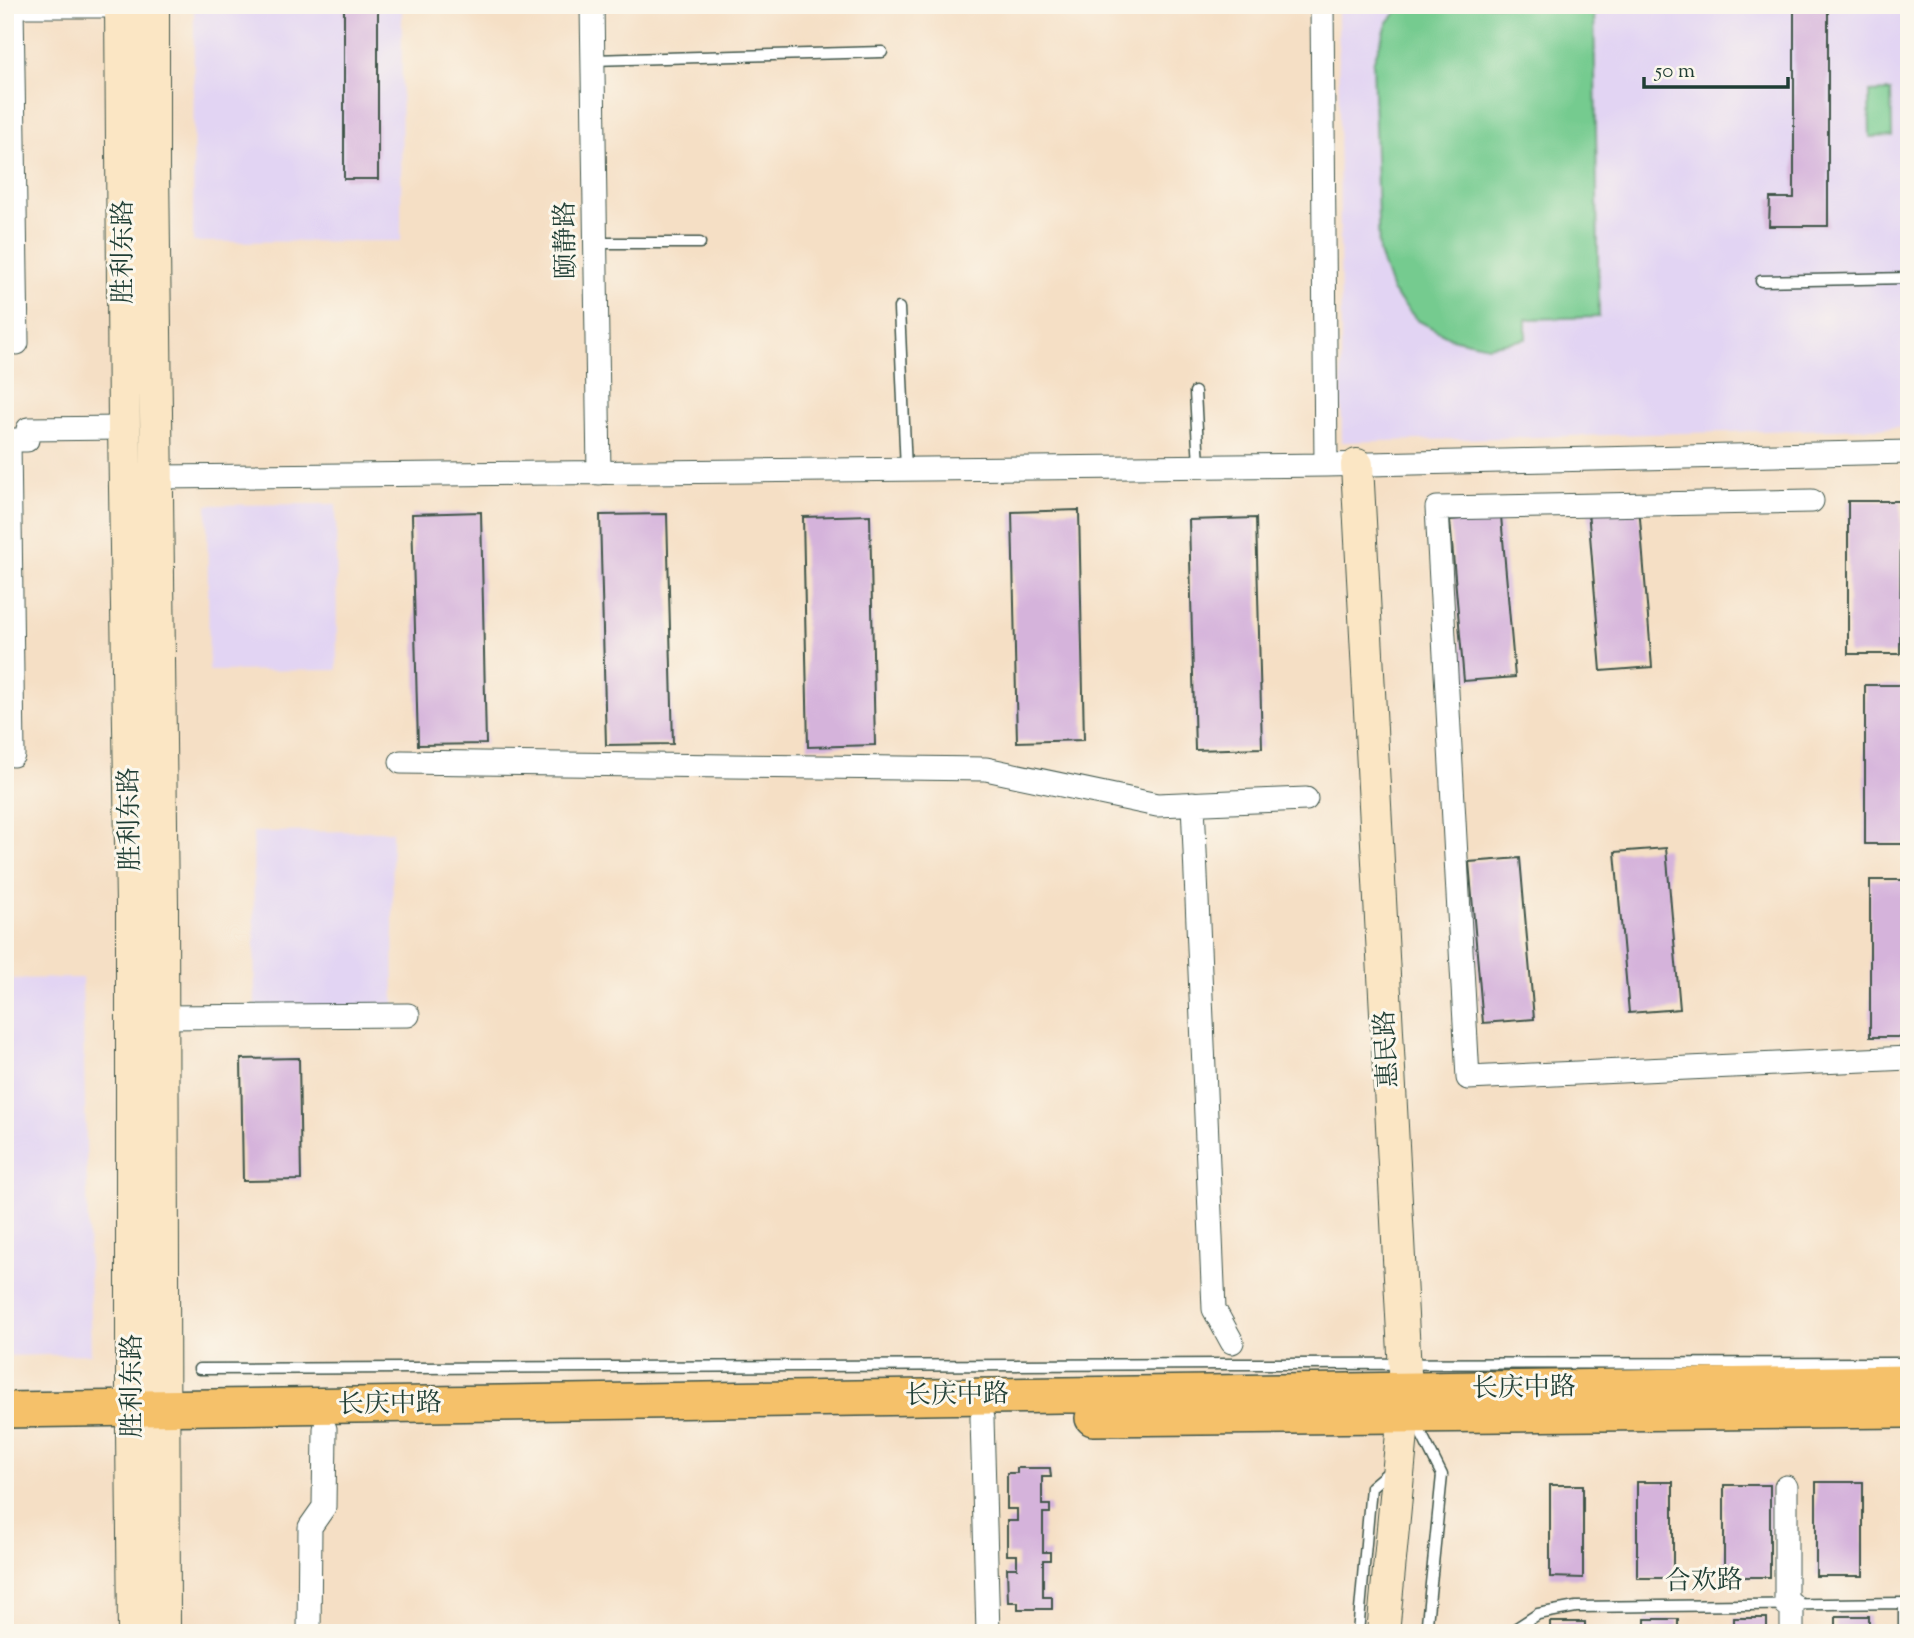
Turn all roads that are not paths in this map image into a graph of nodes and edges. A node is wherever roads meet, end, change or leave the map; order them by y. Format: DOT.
graph roads {
  1 [pos="153,5"];
  2 [pos="592,5"];
  3 [pos="1322,5"];
  4 [pos="10,6"];
  5 [pos="121,6"];
  6 [pos="882,52"];
  7 [pos="592,60"];
  8 [pos="10,187"];
  9 [pos="595,243"];
  10 [pos="699,243"];
  11 [pos="1909,278"];
  12 [pos="1761,281"];
  13 [pos="900,309"];
  14 [pos="17,343"];
  15 [pos="1195,392"];
  16 [pos="124,428"];
  17 [pos="7,440"];
  18 [pos="1909,452"];
  19 [pos="1326,465"];
  20 [pos="1357,465"];
  21 [pos="1199,466"];
  22 [pos="906,470"];
  23 [pos="599,473"];
  24 [pos="157,477"];
  25 [pos="1812,501"];
  26 [pos="8,611"];
  27 [pos="13,755"];
  28 [pos="401,762"];
  29 [pos="1306,799"];
  30 [pos="1192,803"];
  31 [pos="408,1016"];
  32 [pos="162,1017"];
  33 [pos="1909,1058"];
  34 [pos="1909,1363"];
  35 [pos="199,1369"];
  36 [pos="1232,1379"];
  37 [pos="1909,1383"];
  38 [pos="1415,1402"];
  39 [pos="5,1410"];
  40 [pos="1909,1410"];
  41 [pos="982,1419"];
  42 [pos="147,1420"];
  43 [pos="325,1429"];
  44 [pos="5,1434"];
  45 [pos="1400,1463"];
  46 [pos="1786,1487"];
  47 [pos="1789,1604"];
  48 [pos="134,1633"];
  49 [pos="164,1633"];
  50 [pos="309,1633"];
  51 [pos="988,1633"];
  52 [pos="1358,1633"];
  53 [pos="1383,1633"];
  54 [pos="1403,1633"];
  55 [pos="1426,1633"];
  56 [pos="1513,1633"];
  57 [pos="1791,1633"];
  58 [pos="1904,1633"];
  1 -- 24 [label="main road, 胜利东路"];
  2 -- 7 [label="street, 颐静路"];
  3 -- 19 [label="street"];
  4 -- 5 [label="street"];
  4 -- 8 [label="street"];
  5 -- 16 [label="main road, 胜利东路"];
  6 -- 7 [label="lane"];
  7 -- 9 [label="street, 颐静路"];
  8 -- 14 [label="street"];
  9 -- 10 [label="lane"];
  9 -- 23 [label="street, 颐静路"];
  11 -- 12 [label="lane"];
  13 -- 22 [label="lane"];
  15 -- 21 [label="lane"];
  16 -- 17 [label="street"];
  16 -- 42 [label="main road, 胜利东路"];
  17 -- 26 [label="street"];
  18 -- 20 [label="street"];
  19 -- 20 [label="street"];
  19 -- 21 [label="street"];
  20 -- 38 [label="main road, 惠民路"];
  21 -- 22 [label="street"];
  22 -- 23 [label="street"];
  23 -- 24 [label="street"];
  24 -- 32 [label="main road, 胜利东路"];
  25 -- 33 [label="street"];
  26 -- 27 [label="street"];
  28 -- 30 [label="street"];
  29 -- 30 [label="street"];
  30 -- 36 [label="street"];
  31 -- 32 [label="street"];
  32 -- 42 [label="main road, 胜利东路"];
  34 -- 38 [label="lane"];
  35 -- 36 [label="lane"];
  36 -- 38 [label="main road, 长庆中路"];
  36 -- 41 [label="main road, 长庆中路"];
  36 -- 42 [label="main road, 长庆中路"];
  37 -- 38 [label="main road, 长庆中路"];
  38 -- 40 [label="main road, 长庆中路"];
  38 -- 45 [label="main road, 惠民路"];
  38 -- 54 [label="main road, 惠民路"];
  38 -- 55 [label="lane"];
  39 -- 42 [label="main road, 长庆中路"];
  41 -- 43 [label="main road, 长庆中路"];
  41 -- 51 [label="street"];
  42 -- 43 [label="main road, 长庆中路"];
  42 -- 44 [label="main road, 长庆中路"];
  42 -- 48 [label="main road, 胜利东路"];
  42 -- 49 [label="main road, 胜利东路"];
  43 -- 50 [label="street"];
  45 -- 52 [label="lane"];
  45 -- 53 [label="main road, 惠民路"];
  46 -- 47 [label="street"];
  47 -- 56 [label="lane, 合欢路"];
  47 -- 57 [label="street"];
  47 -- 58 [label="lane, 合欢路"];
}
